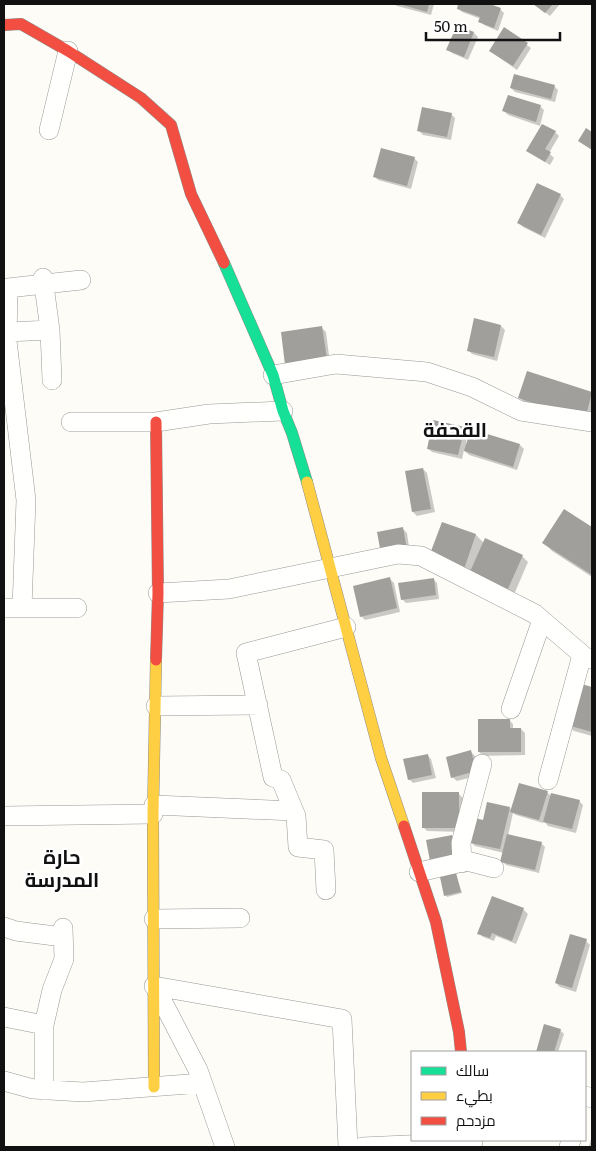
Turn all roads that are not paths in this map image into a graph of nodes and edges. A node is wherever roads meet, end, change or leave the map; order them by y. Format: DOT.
graph roads {
  1 [pos="4,25"];
  2 [pos="68,51"];
  3 [pos="50,130"];
  4 [pos="81,280"];
  5 [pos="44,281"];
  6 [pos="50,330"];
  7 [pos="7,332"];
  8 [pos="273,375"];
  9 [pos="52,380"];
  10 [pos="282,411"];
  11 [pos="10,417"];
  12 [pos="71,422"];
  13 [pos="156,422"];
  14 [pos="592,422"];
  15 [pos="330,569"];
  16 [pos="158,593"];
  17 [pos="13,608"];
  18 [pos="77,608"];
  19 [pos="542,620"];
  20 [pos="346,627"];
  21 [pos="587,657"];
  22 [pos="258,705"];
  23 [pos="156,706"];
  24 [pos="511,709"];
  25 [pos="482,764"];
  26 [pos="548,780"];
  27 [pos="154,810"];
  28 [pos="294,811"];
  29 [pos="4,816"];
  30 [pos="462,862"];
  31 [pos="494,868"];
  32 [pos="419,872"];
  33 [pos="326,890"];
  34 [pos="240,918"];
  35 [pos="154,919"];
  36 [pos="4,927"];
  37 [pos="154,986"];
  38 [pos="4,1017"];
  39 [pos="44,1025"];
  40 [pos="461,1051"];
  41 [pos="4,1081"];
  42 [pos="202,1083"];
  43 [pos="154,1087"];
  44 [pos="44,1090"];
  45 [pos="473,1143"];
  46 [pos="407,1146"];
  47 [pos="225,1147"];
  48 [pos="348,1147"];
  49 [pos="362,1147"];
  1 -- 2 [label="street"];
  2 -- 3 [label="street"];
  2 -- 8 [label="street"];
  4 -- 5 [label="street"];
  5 -- 6 [label="street"];
  5 -- 7 [label="street"];
  6 -- 7 [label="street"];
  6 -- 9 [label="street"];
  7 -- 11 [label="street"];
  8 -- 10 [label="street"];
  8 -- 14 [label="street"];
  10 -- 13 [label="street"];
  10 -- 15 [label="street"];
  11 -- 17 [label="street"];
  12 -- 13 [label="street"];
  13 -- 16 [label="street"];
  15 -- 16 [label="street"];
  15 -- 19 [label="street"];
  15 -- 20 [label="street"];
  16 -- 23 [label="street"];
  17 -- 18 [label="street"];
  19 -- 21 [label="street"];
  19 -- 24 [label="street"];
  20 -- 22 [label="street"];
  20 -- 32 [label="street"];
  21 -- 26 [label="street"];
  22 -- 23 [label="street"];
  22 -- 28 [label="street"];
  23 -- 27 [label="street"];
  25 -- 30 [label="street"];
  27 -- 28 [label="street"];
  27 -- 29 [label="street"];
  27 -- 35 [label="street"];
  28 -- 33 [label="street"];
  30 -- 31 [label="street"];
  30 -- 32 [label="street"];
  32 -- 40 [label="street"];
  34 -- 35 [label="street"];
  35 -- 37 [label="street"];
  36 -- 39 [label="street"];
  37 -- 42 [label="street"];
  37 -- 43 [label="street"];
  37 -- 48 [label="street"];
  38 -- 39 [label="street"];
  39 -- 44 [label="street"];
  41 -- 44 [label="street"];
  42 -- 43 [label="street"];
  42 -- 47 [label="street"];
  43 -- 44 [label="street"];
  45 -- 46 [label="street"];
  46 -- 49 [label="street"];
}
